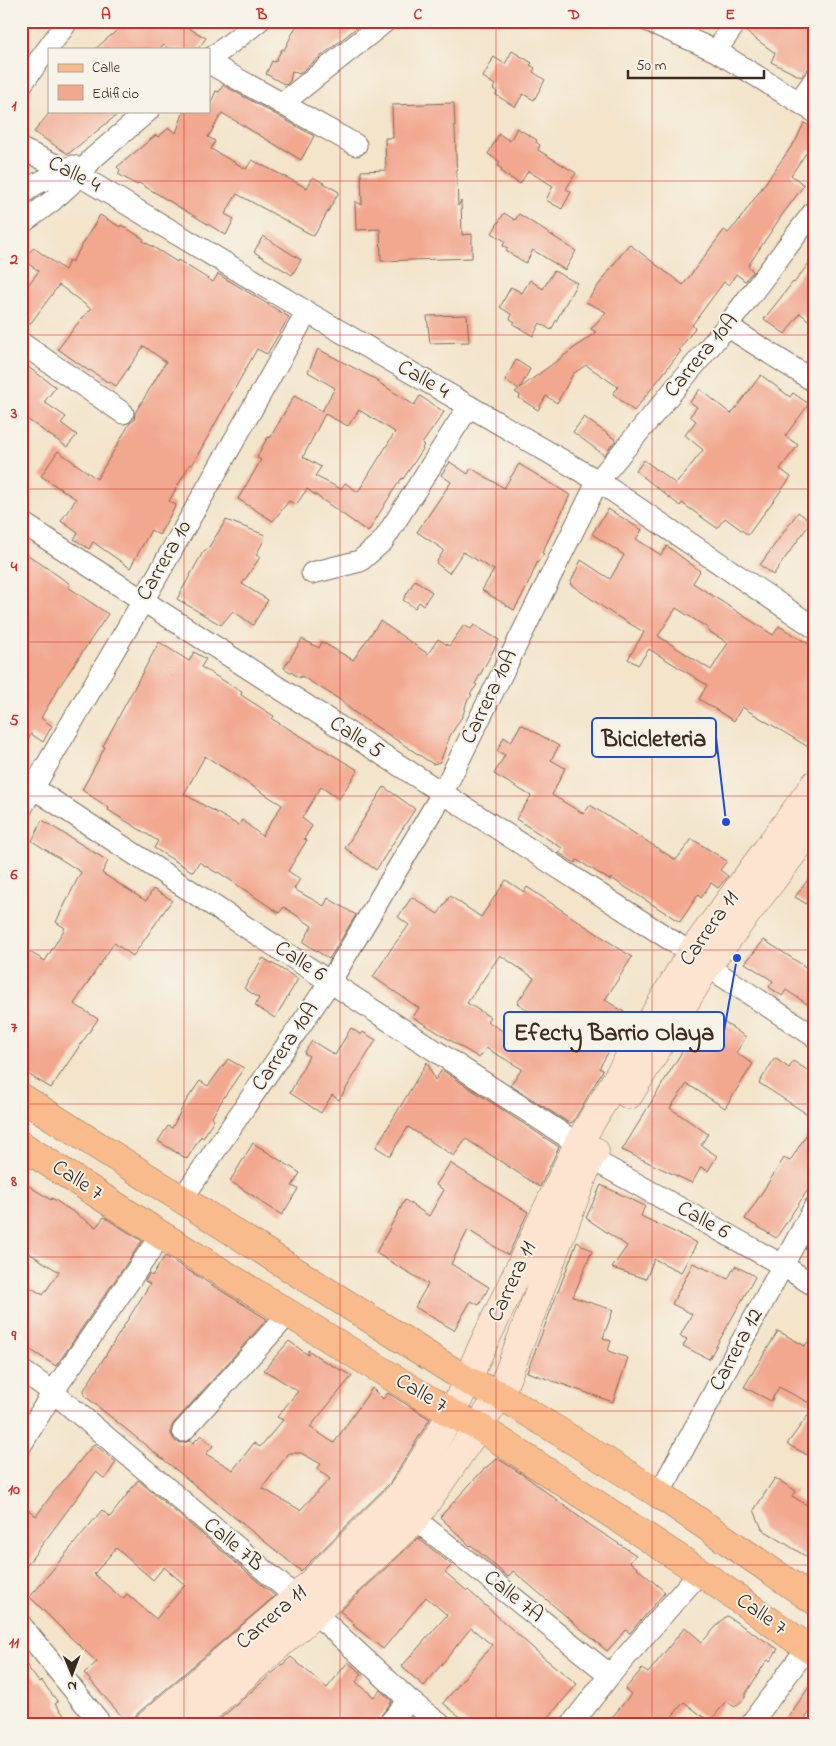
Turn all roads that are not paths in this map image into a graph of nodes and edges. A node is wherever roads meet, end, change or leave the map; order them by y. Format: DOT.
graph roads {
  1 [pos="68,21"];
  2 [pos="259,21"];
  3 [pos="386,21"];
  4 [pos="648,21"];
  5 [pos="737,21"];
  6 [pos="48,48"];
  7 [pos="48,48"];
  8 [pos="716,51"];
  9 [pos="210,61"];
  10 [pos="210,63"];
  11 [pos="815,79"];
  12 [pos="21,85"];
  13 [pos="283,103"];
  14 [pos="807,107"];
  15 [pos="147,112"];
  16 [pos="356,145"];
  17 [pos="21,149"];
  18 [pos="73,173"];
  19 [pos="21,195"];
  20 [pos="815,210"];
  21 [pos="21,224"];
  22 [pos="306,312"];
  23 [pos="728,326"];
  24 [pos="21,343"];
  25 [pos="815,382"];
  26 [pos="469,406"];
  27 [pos="123,413"];
  28 [pos="598,480"];
  29 [pos="21,522"];
  30 [pos="312,573"];
  31 [pos="143,601"];
  32 [pos="815,628"];
  33 [pos="27,784"];
  34 [pos="815,784"];
  35 [pos="442,794"];
  36 [pos="21,808"];
  37 [pos="815,824"];
  38 [pos="699,960"];
  39 [pos="330,982"];
  40 [pos="815,1037"];
  41 [pos="21,1097"];
  42 [pos="21,1145"];
  43 [pos="584,1151"];
  44 [pos="182,1199"];
  45 [pos="815,1206"];
  46 [pos="160,1235"];
  47 [pos="782,1265"];
  48 [pos="815,1286"];
  49 [pos="289,1313"];
  50 [pos="21,1370"];
  51 [pos="468,1381"];
  52 [pos="53,1392"];
  53 [pos="500,1395"];
  54 [pos="452,1414"];
  55 [pos="479,1427"];
  56 [pos="183,1431"];
  57 [pos="21,1445"];
  58 [pos="660,1494"];
  59 [pos="415,1518"];
  60 [pos="700,1572"];
  61 [pos="815,1601"];
  62 [pos="306,1606"];
  63 [pos="21,1626"];
  64 [pos="811,1650"];
  65 [pos="610,1674"];
  66 [pos="409,1700"];
  67 [pos="100,1725"];
  68 [pos="148,1725"];
  69 [pos="189,1725"];
  70 [pos="388,1725"];
  71 [pos="441,1725"];
  72 [pos="571,1725"];
  73 [pos="750,1725"];
  1 -- 7 [label="street"];
  2 -- 9 [label="street"];
  3 -- 13 [label="street"];
  4 -- 8 [label="street"];
  5 -- 8 [label="street"];
  6 -- 12 [label="street"];
  8 -- 14 [label="street"];
  10 -- 13 [label="street"];
  11 -- 14 [label="street"];
  13 -- 16 [label="street"];
  15 -- 18 [label="street"];
  17 -- 18 [label="street, Calle 4"];
  18 -- 19 [label="street"];
  18 -- 21 [label="street"];
  18 -- 22 [label="street, Calle 4"];
  20 -- 23 [label="street, Carrera 10A"];
  22 -- 26 [label="street, Calle 4"];
  22 -- 31 [label="street, Carrera 10"];
  23 -- 25 [label="street"];
  23 -- 28 [label="street, Carrera 10A"];
  24 -- 27 [label="street"];
  26 -- 28 [label="street, Calle 4"];
  26 -- 30 [label="street"];
  28 -- 32 [label="street, Calle 4"];
  28 -- 35 [label="street, Carrera 10A"];
  29 -- 31 [label="street, Calle 5"];
  31 -- 33 [label="street, Carrera 10"];
  31 -- 35 [label="street, Calle 5"];
  33 -- 36 [label="street, Carrera 10"];
  33 -- 39 [label="street, Calle 6"];
  34 -- 38 [label="main road, Carrera 11"];
  35 -- 38 [label="street, Calle 5"];
  35 -- 39 [label="street, Carrera 10A"];
  37 -- 38 [label="main road, Carrera 11"];
  38 -- 40 [label="street, Calle 5"];
  38 -- 43 [label="main road, Carrera 11"];
  39 -- 43 [label="street, Calle 6"];
  39 -- 44 [label="street, Carrera 10A"];
  41 -- 44 [label="main road, Calle 7"];
  42 -- 46 [label="main road, Calle 7"];
  43 -- 47 [label="street, Calle 6"];
  43 -- 51 [label="main road, Carrera 11"];
  43 -- 53 [label="main road, Carrera 11"];
  44 -- 51 [label="main road, Calle 7"];
  45 -- 47 [label="street, Carrera 12"];
  46 -- 49 [label="main road, Calle 7"];
  46 -- 52 [label="street"];
  47 -- 48 [label="street, Calle 6"];
  47 -- 58 [label="street, Carrera 12"];
  49 -- 54 [label="main road, Calle 7"];
  49 -- 56 [label="street"];
  50 -- 52 [label="street, Calle 7B"];
  51 -- 53 [label="main road, Calle 7"];
  51 -- 54 [label="main road, Carrera 11"];
  52 -- 57 [label="street"];
  52 -- 62 [label="street, Calle 7B"];
  53 -- 55 [label="main road, Carrera 11"];
  53 -- 58 [label="main road, Calle 7"];
  54 -- 55 [label="main road, Calle 7"];
  54 -- 62 [label="main road, Carrera 11"];
  55 -- 59 [label="main road, Carrera 11"];
  55 -- 60 [label="main road, Calle 7"];
  58 -- 61 [label="main road, Calle 7"];
  59 -- 62 [label="main road, Carrera 11"];
  59 -- 65 [label="street, Calle 7A"];
  60 -- 64 [label="main road, Calle 7"];
  60 -- 65 [label="street"];
  62 -- 66 [label="street, Calle 7B"];
  62 -- 68 [label="main road, Carrera 11"];
  62 -- 69 [label="main road, Carrera 11"];
  63 -- 67 [label="street"];
  64 -- 73 [label="street"];
  65 -- 72 [label="street"];
  66 -- 70 [label="street"];
  66 -- 71 [label="street, Calle 7B"];
}
